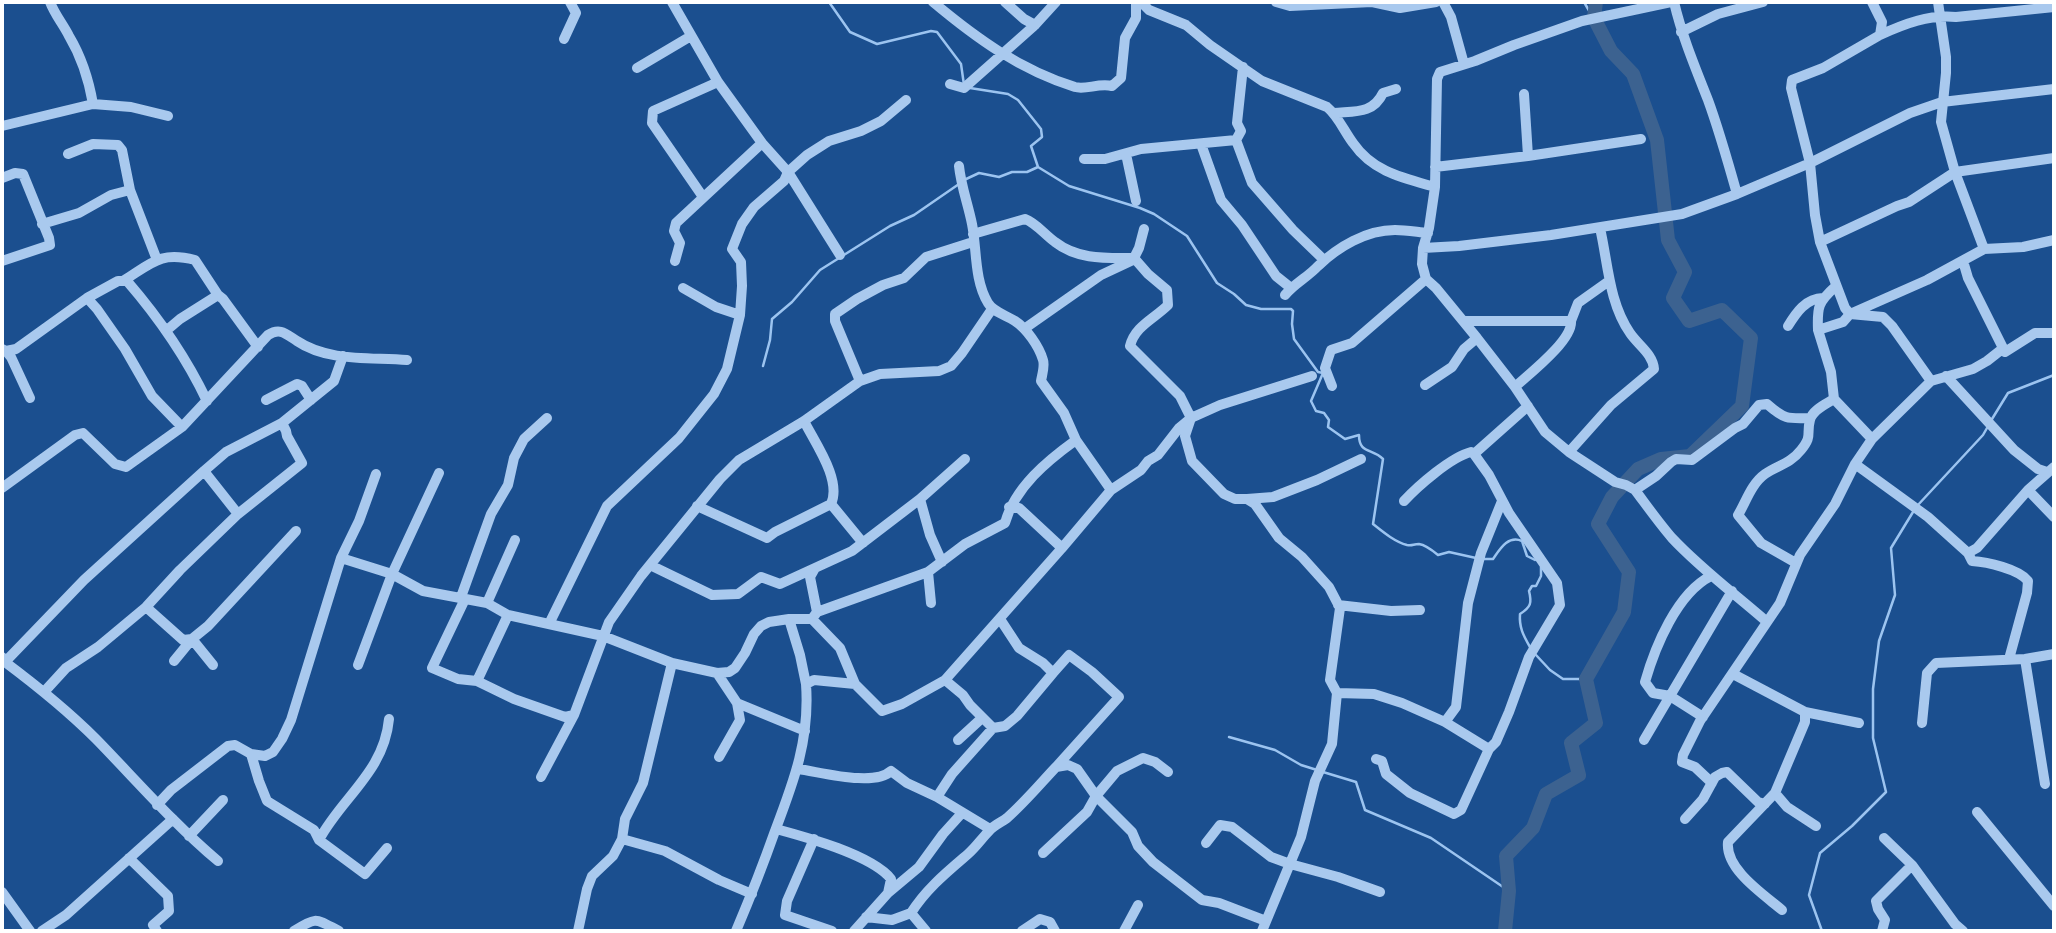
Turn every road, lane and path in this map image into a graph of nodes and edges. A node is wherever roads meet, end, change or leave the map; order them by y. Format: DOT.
graph roads {
  1 [pos="50,2"];
  2 [pos="570,2"];
  3 [pos="673,2"];
  4 [pos="933,2"];
  5 [pos="1005,2"];
  6 [pos="1056,2"];
  7 [pos="1139,2"];
  8 [pos="1276,2"];
  9 [pos="1372,2"];
  10 [pos="1436,2"];
  11 [pos="1443,2"];
  12 [pos="1672,2"];
  13 [pos="1763,2"];
  14 [pos="1872,2"];
  15 [pos="1938,2"];
  16 [pos="2054,7"];
  17 [pos="1940,16"];
  18 [pos="1035,25"];
  19 [pos="1681,32"];
  20 [pos="1880,35"];
  21 [pos="691,36"];
  22 [pos="564,39"];
  23 [pos="1001,54"];
  24 [pos="1464,64"];
  25 [pos="1243,67"];
  26 [pos="637,68"];
  27 [pos="718,82"];
  28 [pos="950,84"];
  29 [pos="1396,89"];
  30 [pos="2054,89"];
  31 [pos="1524,94"];
  32 [pos="906,100"];
  33 [pos="1942,102"];
  34 [pos="93,104"];
  35 [pos="1334,113"];
  36 [pos="168,116"];
  37 [pos="3,122"];
  38 [pos="1641,139"];
  39 [pos="1236,140"];
  40 [pos="762,143"];
  41 [pos="1201,144"];
  42 [pos="68,153"];
  43 [pos="1126,154"];
  44 [pos="1528,156"];
  45 [pos="2054,158"];
  46 [pos="1084,159"];
  47 [pos="1810,163"];
  48 [pos="959,166"];
  49 [pos="1435,167"];
  50 [pos="788,172"];
  51 [pos="1955,172"];
  52 [pos="2,178"];
  53 [pos="1435,187"];
  54 [pos="130,190"];
  55 [pos="1737,194"];
  56 [pos="703,197"];
  57 [pos="1136,201"];
  58 [pos="42,224"];
  59 [pos="1600,228"];
  60 [pos="1144,229"];
  61 [pos="1427,233"];
  62 [pos="973,238"];
  63 [pos="2054,240"];
  64 [pos="1821,242"];
  65 [pos="1423,248"];
  66 [pos="1984,249"];
  67 [pos="840,255"];
  68 [pos="1134,258"];
  69 [pos="157,260"];
  70 [pos="1324,260"];
  71 [pos="2,261"];
  72 [pos="675,261"];
  73 [pos="1963,261"];
  74 [pos="1426,279"];
  75 [pos="123,281"];
  76 [pos="1609,281"];
  77 [pos="1836,286"];
  78 [pos="683,288"];
  79 [pos="218,295"];
  80 [pos="87,298"];
  81 [pos="1823,298"];
  82 [pos="992,309"];
  83 [pos="1850,314"];
  84 [pos="740,315"];
  85 [pos="1463,321"];
  86 [pos="1571,321"];
  87 [pos="1788,326"];
  88 [pos="1024,329"];
  89 [pos="167,330"];
  90 [pos="1818,330"];
  91 [pos="2053,334"];
  92 [pos="1477,338"];
  93 [pos="258,346"];
  94 [pos="4,350"];
  95 [pos="2006,352"];
  96 [pos="343,356"];
  97 [pos="407,360"];
  98 [pos="1312,376"];
  99 [pos="1946,376"];
  100 [pos="860,381"];
  101 [pos="1931,382"];
  102 [pos="1424,385"];
  103 [pos="1332,386"];
  104 [pos="1515,387"];
  105 [pos="30,398"];
  106 [pos="1834,398"];
  107 [pos="265,400"];
  108 [pos="311,400"];
  109 [pos="207,401"];
  110 [pos="1528,407"];
  111 [pos="547,418"];
  112 [pos="1191,418"];
  113 [pos="1810,418"];
  114 [pos="804,421"];
  115 [pos="282,424"];
  116 [pos="182,428"];
  117 [pos="1872,439"];
  118 [pos="1076,440"];
  119 [pos="1569,453"];
  120 [pos="1474,454"];
  121 [pos="965,459"];
  122 [pos="1362,459"];
  123 [pos="1855,464"];
  124 [pos="2051,469"];
  125 [pos="204,471"];
  126 [pos="439,473"];
  127 [pos="376,474"];
  128 [pos="1625,486"];
  129 [pos="2,488"];
  130 [pos="1111,490"];
  131 [pos="2028,490"];
  132 [pos="920,499"];
  133 [pos="1247,499"];
  134 [pos="1502,501"];
  135 [pos="1404,502"];
  136 [pos="831,504"];
  137 [pos="697,506"];
  138 [pos="1009,507"];
  139 [pos="238,514"];
  140 [pos="2054,517"];
  141 [pos="296,531"];
  142 [pos="515,540"];
  143 [pos="863,543"];
  144 [pos="1062,548"];
  145 [pos="1968,553"];
  146 [pos="341,558"];
  147 [pos="942,562"];
  148 [pos="1796,563"];
  149 [pos="650,565"];
  150 [pos="815,568"];
  151 [pos="928,572"];
  152 [pos="392,574"];
  153 [pos="1711,576"];
  154 [pos="1732,591"];
  155 [pos="463,598"];
  156 [pos="487,603"];
  157 [pos="931,603"];
  158 [pos="1338,604"];
  159 [pos="146,607"];
  160 [pos="1420,610"];
  161 [pos="508,615"];
  162 [pos="814,616"];
  163 [pos="789,619"];
  164 [pos="1000,619"];
  165 [pos="1767,622"];
  166 [pos="549,624"];
  167 [pos="603,636"];
  168 [pos="192,639"];
  169 [pos="2054,654"];
  170 [pos="3,659"];
  171 [pos="2009,659"];
  172 [pos="2025,659"];
  173 [pos="174,661"];
  174 [pos="672,663"];
  175 [pos="213,665"];
  176 [pos="358,665"];
  177 [pos="717,673"];
  178 [pos="1053,673"];
  179 [pos="1733,674"];
  180 [pos="945,680"];
  181 [pos="477,681"];
  182 [pos="806,684"];
  183 [pos="855,684"];
  184 [pos="44,692"];
  185 [pos="1337,693"];
  186 [pos="1670,696"];
  187 [pos="737,703"];
  188 [pos="1805,712"];
  189 [pos="575,715"];
  190 [pos="1703,717"];
  191 [pos="982,718"];
  192 [pos="389,719"];
  193 [pos="1445,722"];
  194 [pos="1860,723"];
  195 [pos="1922,723"];
  196 [pos="993,728"];
  197 [pos="805,731"];
  198 [pos="958,740"];
  199 [pos="1644,740"];
  200 [pos="1489,749"];
  201 [pos="251,754"];
  202 [pos="719,757"];
  203 [pos="1376,759"];
  204 [pos="1056,766"];
  205 [pos="798,769"];
  206 [pos="1168,772"];
  207 [pos="541,777"];
  208 [pos="1712,783"];
  209 [pos="2045,784"];
  210 [pos="1775,793"];
  211 [pos="1096,796"];
  212 [pos="937,797"];
  213 [pos="223,800"];
  214 [pos="1765,804"];
  215 [pos="157,805"];
  216 [pos="1977,812"];
  217 [pos="962,813"];
  218 [pos="173,819"];
  219 [pos="1685,820"];
  220 [pos="1816,825"];
  221 [pos="776,828"];
  222 [pos="990,829"];
  223 [pos="188,836"];
  224 [pos="1884,838"];
  225 [pos="622,839"];
  226 [pos="814,839"];
  227 [pos="319,840"];
  228 [pos="1206,843"];
  229 [pos="387,848"];
  230 [pos="1043,853"];
  231 [pos="129,858"];
  232 [pos="218,861"];
  233 [pos="1290,864"];
  234 [pos="1912,865"];
  235 [pos="2,892"];
  236 [pos="1380,892"];
  237 [pos="888,893"];
  238 [pos="752,894"];
  239 [pos="1138,905"];
  240 [pos="2054,906"];
  241 [pos="1782,910"];
  242 [pos="911,913"];
  243 [pos="866,917"];
  244 [pos="1264,926"];
  245 [pos="1955,929"];
  246 [pos="30,931"];
  247 [pos="42,931"];
  248 [pos="157,931"];
  249 [pos="294,931"];
  250 [pos="339,931"];
  251 [pos="578,931"];
  252 [pos="736,931"];
  253 [pos="832,931"];
  254 [pos="854,931"];
  255 [pos="926,931"];
  256 [pos="1022,931"];
  257 [pos="1055,931"];
  258 [pos="1124,931"];
  259 [pos="1882,931"];
  1 -- 34 [label="street"];
  2 -- 22 [label="street"];
  3 -- 21 [label="street"];
  4 -- 23 [label="street"];
  5 -- 18 [label="street"];
  6 -- 18 [label="street"];
  7 -- 23 [label="street"];
  7 -- 25 [label="street"];
  8 -- 9 [label="street"];
  9 -- 10 [label="street"];
  11 -- 24 [label="street"];
  12 -- 19 [label="street"];
  12 -- 24 [label="street"];
  13 -- 19 [label="street"];
  14 -- 20 [label="street"];
  15 -- 17 [label="street"];
  16 -- 17 [label="street"];
  17 -- 20 [label="street"];
  17 -- 33 [label="street"];
  18 -- 23 [label="street"];
  19 -- 55 [label="street"];
  20 -- 47 [label="street"];
  21 -- 26 [label="street"];
  21 -- 27 [label="street"];
  23 -- 28 [label="street"];
  24 -- 49 [label="street"];
  25 -- 35 [label="street"];
  25 -- 39 [label="street"];
  27 -- 40 [label="street"];
  27 -- 56 [label="street"];
  29 -- 35 [label="street"];
  30 -- 33 [label="street"];
  31 -- 44 [label="street"];
  32 -- 50 [label="street"];
  33 -- 47 [label="street"];
  33 -- 51 [label="street"];
  34 -- 36 [label="street"];
  34 -- 37 [label="street"];
  35 -- 53 [label="street"];
  38 -- 44 [label="street"];
  39 -- 41 [label="street"];
  39 -- 70 [label="street"];
  40 -- 50 [label="street"];
  40 -- 56 [label="street"];
  41 -- 43 [label="street"];
  41 -- 70 [label="street"];
  42 -- 54 [label="street"];
  43 -- 46 [label="street"];
  43 -- 57 [label="street"];
  44 -- 49 [label="street"];
  45 -- 51 [label="street"];
  47 -- 55 [label="street"];
  47 -- 64 [label="street"];
  48 -- 62 [label="street"];
  49 -- 53 [label="street"];
  50 -- 67 [label="street"];
  50 -- 84 [label="street"];
  51 -- 64 [label="street"];
  51 -- 66 [label="street"];
  52 -- 58 [label="street"];
  53 -- 61 [label="street"];
  54 -- 58 [label="street"];
  54 -- 69 [label="street"];
  55 -- 59 [label="street"];
  56 -- 72 [label="street"];
  58 -- 71 [label="street"];
  59 -- 65 [label="street"];
  59 -- 76 [label="street"];
  60 -- 68 [label="street"];
  61 -- 65 [label="street"];
  61 -- 70 [label="street"];
  62 -- 68 [label="street"];
  62 -- 82 [label="street"];
  62 -- 100 [label="street"];
  63 -- 66 [label="street"];
  64 -- 77 [label="street"];
  65 -- 74 [label="street"];
  66 -- 73 [label="street"];
  68 -- 88 [label="street"];
  68 -- 112 [label="street"];
  69 -- 75 [label="street"];
  69 -- 79 [label="street"];
  73 -- 83 [label="street"];
  73 -- 95 [label="street"];
  74 -- 85 [label="street"];
  74 -- 103 [label="street"];
  75 -- 80 [label="street"];
  75 -- 89 [label="street"];
  76 -- 86 [label="street"];
  76 -- 119 [label="street"];
  77 -- 81 [label="street"];
  77 -- 83 [label="street"];
  78 -- 84 [label="street"];
  79 -- 89 [label="street"];
  79 -- 93 [label="street"];
  80 -- 94 [label="street"];
  80 -- 116 [label="street"];
  81 -- 87 [label="street"];
  81 -- 90 [label="street"];
  82 -- 88 [label="street"];
  82 -- 100 [label="street"];
  83 -- 90 [label="street"];
  83 -- 101 [label="street"];
  84 -- 166 [label="street"];
  85 -- 86 [label="street"];
  85 -- 92 [label="street"];
  86 -- 104 [label="street"];
  88 -- 118 [label="street"];
  89 -- 109 [label="street"];
  90 -- 106 [label="street"];
  91 -- 95 [label="street"];
  92 -- 102 [label="street"];
  92 -- 104 [label="street"];
  93 -- 96 [label="street"];
  93 -- 109 [label="street"];
  94 -- 105 [label="street"];
  95 -- 99 [label="street"];
  96 -- 97 [label="street"];
  96 -- 108 [label="street"];
  98 -- 112 [label="street"];
  99 -- 101 [label="street"];
  99 -- 124 [label="street"];
  100 -- 114 [label="street"];
  101 -- 117 [label="street"];
  104 -- 110 [label="street"];
  106 -- 113 [label="street"];
  106 -- 117 [label="street"];
  107 -- 108 [label="street"];
  108 -- 115 [label="street"];
  109 -- 116 [label="street"];
  110 -- 119 [label="street"];
  110 -- 120 [label="street"];
  111 -- 155 [label="street"];
  112 -- 130 [label="street"];
  112 -- 133 [label="street"];
  113 -- 128 [label="street"];
  113 -- 148 [label="street"];
  114 -- 136 [label="street"];
  114 -- 137 [label="street"];
  115 -- 125 [label="street"];
  115 -- 139 [label="street"];
  116 -- 129 [label="street"];
  117 -- 123 [label="street"];
  118 -- 130 [label="street"];
  118 -- 138 [label="street"];
  119 -- 128 [label="street"];
  120 -- 134 [label="street"];
  120 -- 135 [label="street"];
  121 -- 132 [label="street"];
  122 -- 133 [label="street"];
  123 -- 145 [label="street"];
  123 -- 148 [label="street"];
  124 -- 131 [label="street"];
  125 -- 139 [label="street"];
  125 -- 170 [label="street"];
  126 -- 152 [label="street"];
  127 -- 146 [label="street"];
  128 -- 153 [label="street"];
  130 -- 144 [label="street"];
  131 -- 140 [label="street"];
  131 -- 145 [label="street"];
  132 -- 143 [label="street"];
  132 -- 147 [label="street"];
  133 -- 158 [label="street"];
  134 -- 193 [label="street"];
  134 -- 200 [label="street"];
  136 -- 137 [label="street"];
  136 -- 143 [label="street"];
  137 -- 149 [label="street"];
  138 -- 144 [label="street"];
  138 -- 147 [label="street"];
  139 -- 159 [label="street"];
  141 -- 168 [label="street"];
  142 -- 156 [label="street"];
  143 -- 150 [label="street"];
  144 -- 164 [label="street"];
  145 -- 171 [label="street"];
  146 -- 152 [label="street"];
  146 -- 201 [label="street"];
  147 -- 151 [label="street"];
  148 -- 165 [label="street"];
  149 -- 150 [label="street"];
  149 -- 167 [label="street"];
  150 -- 162 [label="street"];
  151 -- 157 [label="street"];
  151 -- 162 [label="street"];
  152 -- 155 [label="street"];
  152 -- 176 [label="street"];
  153 -- 154 [label="street"];
  153 -- 186 [label="street"];
  154 -- 165 [label="street"];
  154 -- 186 [label="street"];
  155 -- 156 [label="street"];
  155 -- 181 [label="street"];
  156 -- 161 [label="street"];
  158 -- 160 [label="street"];
  158 -- 185 [label="street"];
  159 -- 168 [label="street"];
  159 -- 184 [label="street"];
  161 -- 166 [label="street"];
  161 -- 181 [label="street"];
  162 -- 163 [label="street"];
  162 -- 183 [label="street"];
  163 -- 177 [label="street"];
  163 -- 182 [label="street"];
  164 -- 178 [label="street"];
  164 -- 180 [label="street"];
  165 -- 179 [label="street"];
  166 -- 167 [label="street"];
  167 -- 174 [label="street"];
  167 -- 189 [label="street"];
  168 -- 173 [label="street"];
  168 -- 175 [label="street"];
  169 -- 172 [label="street"];
  170 -- 184 [label="street"];
  171 -- 172 [label="street"];
  171 -- 195 [label="street"];
  172 -- 209 [label="street"];
  174 -- 177 [label="street"];
  174 -- 225 [label="street"];
  177 -- 187 [label="street"];
  178 -- 196 [label="street"];
  178 -- 204 [label="street"];
  179 -- 188 [label="street"];
  179 -- 190 [label="street"];
  180 -- 183 [label="street"];
  180 -- 191 [label="street"];
  181 -- 189 [label="street"];
  182 -- 183 [label="street"];
  182 -- 197 [label="street"];
  184 -- 215 [label="street"];
  185 -- 193 [label="street"];
  185 -- 233 [label="street"];
  186 -- 190 [label="street"];
  186 -- 199 [label="street"];
  187 -- 197 [label="street"];
  187 -- 202 [label="street"];
  188 -- 194 [label="street"];
  188 -- 210 [label="street"];
  189 -- 207 [label="street"];
  190 -- 208 [label="street"];
  191 -- 196 [label="street"];
  191 -- 198 [label="street"];
  192 -- 227 [label="street"];
  193 -- 200 [label="street"];
  196 -- 212 [label="street"];
  197 -- 205 [label="street"];
  200 -- 203 [label="street"];
  201 -- 215 [label="street"];
  201 -- 227 [label="street"];
  204 -- 211 [label="street"];
  204 -- 222 [label="street"];
  205 -- 212 [label="street"];
  205 -- 221 [label="street"];
  206 -- 211 [label="street"];
  208 -- 214 [label="street"];
  208 -- 219 [label="street"];
  210 -- 214 [label="street"];
  210 -- 220 [label="street"];
  211 -- 230 [label="street"];
  211 -- 244 [label="street"];
  212 -- 217 [label="street"];
  213 -- 223 [label="street"];
  214 -- 241 [label="street"];
  215 -- 218 [label="street"];
  216 -- 240 [label="street"];
  217 -- 222 [label="street"];
  217 -- 237 [label="street"];
  218 -- 223 [label="street"];
  218 -- 231 [label="street"];
  221 -- 226 [label="street"];
  221 -- 238 [label="street"];
  222 -- 242 [label="street"];
  223 -- 232 [label="street"];
  224 -- 234 [label="street"];
  225 -- 238 [label="street"];
  225 -- 251 [label="street"];
  226 -- 237 [label="street"];
  226 -- 253 [label="street"];
  227 -- 229 [label="street"];
  228 -- 233 [label="street"];
  231 -- 247 [label="street"];
  231 -- 248 [label="street"];
  233 -- 236 [label="street"];
  233 -- 244 [label="street"];
  234 -- 245 [label="street"];
  234 -- 259 [label="street"];
  235 -- 246 [label="street"];
  237 -- 243 [label="street"];
  238 -- 252 [label="street"];
  239 -- 258 [label="street"];
  242 -- 243 [label="street"];
  242 -- 255 [label="street"];
  243 -- 254 [label="street"];
  249 -- 250 [label="street"];
  256 -- 257 [label="street"];
}
